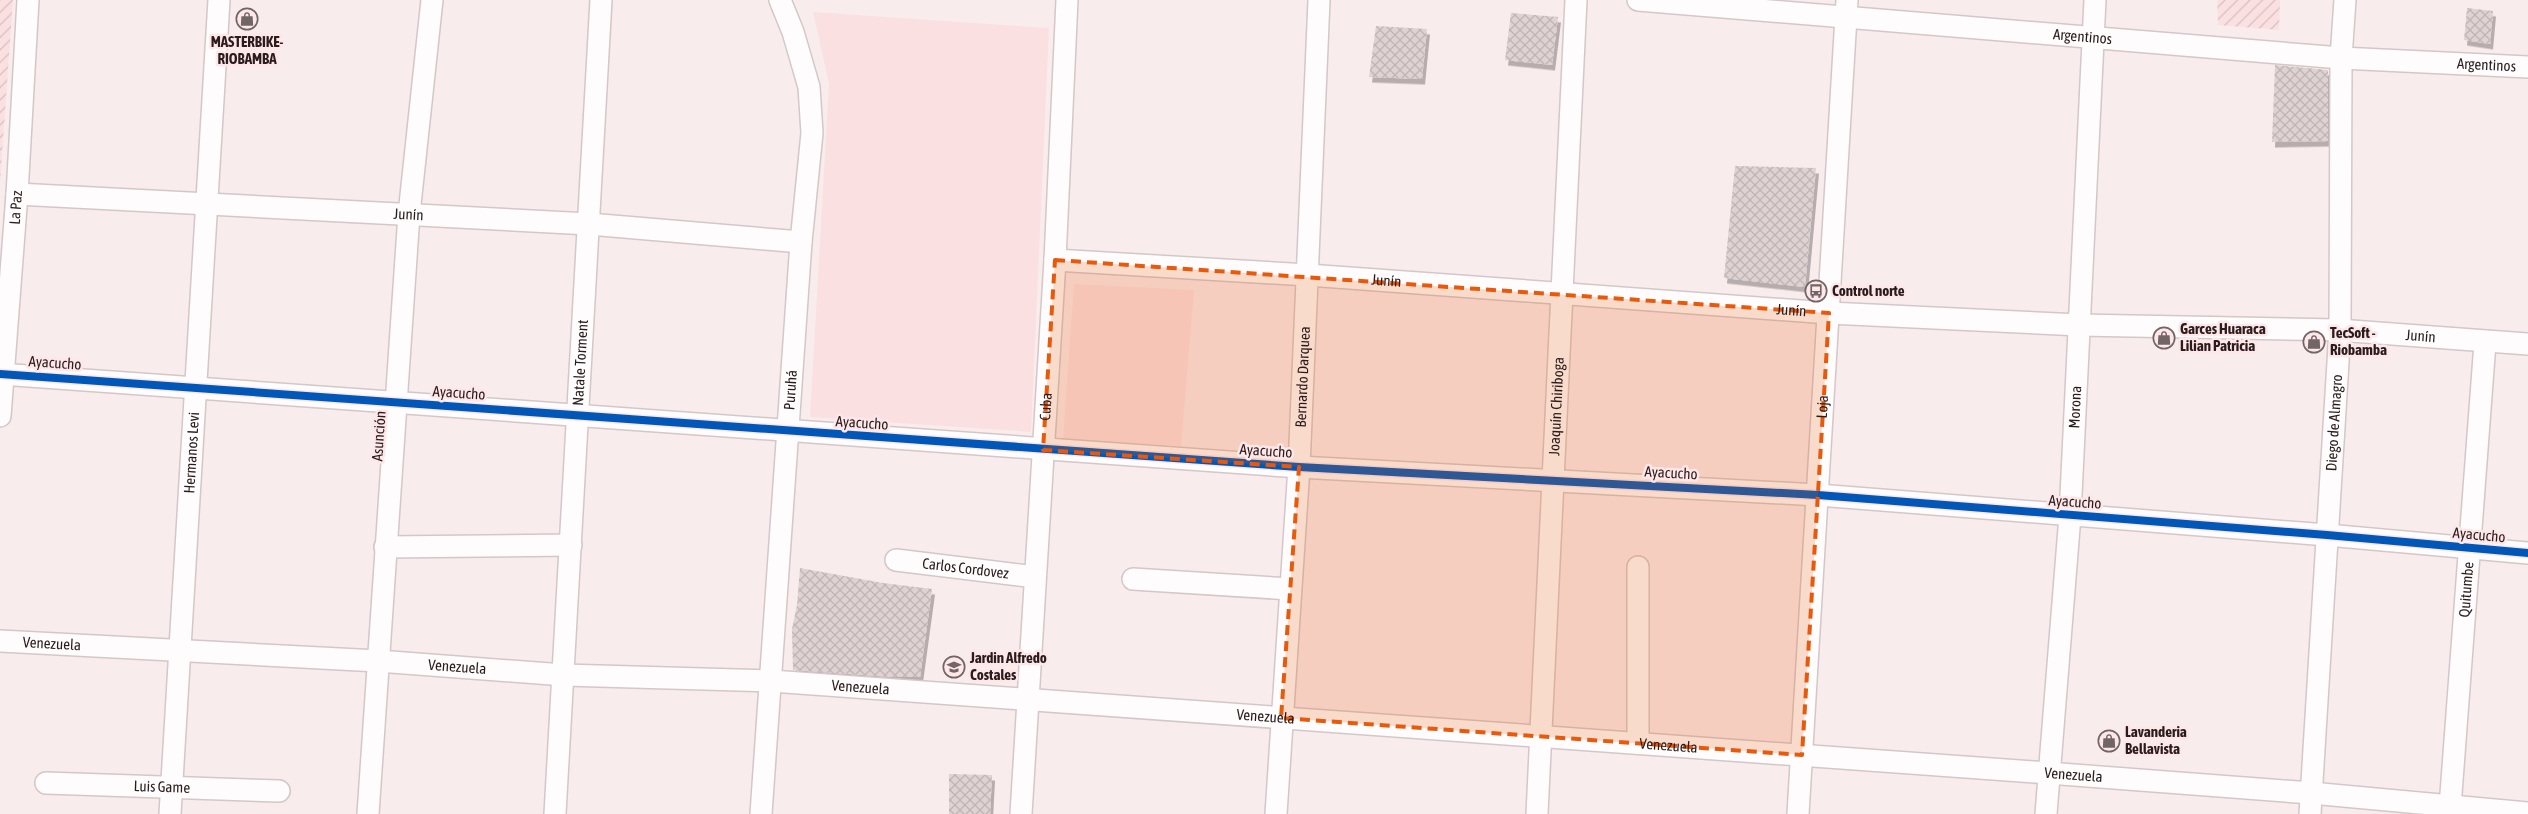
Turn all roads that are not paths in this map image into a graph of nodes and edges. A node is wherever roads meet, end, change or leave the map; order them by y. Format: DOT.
graph roads {
  1 [pos="28,0"];
  2 [pos="219,0"];
  3 [pos="432,0"];
  4 [pos="601,0"];
  5 [pos="780,0"];
  6 [pos="1067,0"];
  7 [pos="1319,0"];
  8 [pos="1576,0"];
  9 [pos="1638,0"];
  10 [pos="2095,0"];
  11 [pos="2345,0"];
  12 [pos="1847,9"];
  13 [pos="2092,37"];
  14 [pos="2341,58"];
  15 [pos="2528,67"];
  16 [pos="17,194"];
  17 [pos="207,204"];
  18 [pos="409,214"];
  19 [pos="589,224"];
  20 [pos="801,242"];
  21 [pos="1055,260"];
  22 [pos="1308,276"];
  23 [pos="1562,294"];
  24 [pos="1829,314"];
  25 [pos="2080,324"];
  26 [pos="2340,330"];
  27 [pos="2485,342"];
  28 [pos="2528,344"];
  29 [pos="2,374"];
  30 [pos="196,387"];
  31 [pos="395,402"];
  32 [pos="0,416"];
  33 [pos="578,416"];
  34 [pos="788,432"];
  35 [pos="1043,450"];
  36 [pos="1299,467"];
  37 [pos="1552,480"];
  38 [pos="1818,495"];
  39 [pos="2070,516"];
  40 [pos="2326,535"];
  41 [pos="571,545"];
  42 [pos="385,547"];
  43 [pos="2468,548"];
  44 [pos="2528,554"];
  45 [pos="896,560"];
  46 [pos="1638,567"];
  47 [pos="1035,577"];
  48 [pos="1133,579"];
  49 [pos="1290,589"];
  50 [pos="0,641"];
  51 [pos="180,651"];
  52 [pos="378,661"];
  53 [pos="564,675"];
  54 [pos="771,681"];
  55 [pos="1028,700"];
  56 [pos="1282,718"];
  57 [pos="1540,736"];
  58 [pos="1638,743"];
  59 [pos="1802,755"];
  60 [pos="2048,773"];
  61 [pos="46,783"];
  62 [pos="171,788"];
  63 [pos="279,791"];
  64 [pos="2311,792"];
  65 [pos="2450,807"];
  66 [pos="2528,813"];
  67 [pos="170,814"];
  68 [pos="368,814"];
  69 [pos="555,814"];
  70 [pos="761,814"];
  71 [pos="1021,814"];
  72 [pos="1276,814"];
  73 [pos="1537,814"];
  74 [pos="1798,814"];
  75 [pos="2046,814"];
  76 [pos="2310,814"];
  1 -- 16 [label="street, La Paz"];
  2 -- 17 [label="street, Hermanos Levi"];
  3 -- 18 [label="street, Asunción"];
  4 -- 19 [label="street, Natale Torment"];
  5 -- 20 [label="street, Puruhá"];
  6 -- 21 [label="street, Cuba"];
  7 -- 22 [label="street, Bernardo Darquea"];
  8 -- 23 [label="street, Joaquín Chiriboga"];
  9 -- 12 [label="street, Argentinos"];
  10 -- 13 [label="street, Morona"];
  11 -- 14 [label="street, Diego de Almagro"];
  12 -- 13 [label="street, Argentinos"];
  12 -- 24 [label="street, Loja"];
  13 -- 14 [label="street, Argentinos"];
  13 -- 25 [label="street, Morona"];
  14 -- 15 [label="street, Argentinos"];
  14 -- 26 [label="street, Diego de Almagro"];
  16 -- 17 [label="street, Junín"];
  16 -- 29 [label="street, La Paz"];
  17 -- 18 [label="street, Junín"];
  17 -- 30 [label="street, Hermanos Levi"];
  18 -- 19 [label="street, Junín"];
  18 -- 31 [label="street, Asunción"];
  19 -- 20 [label="street, Junín"];
  19 -- 33 [label="street, Natale Torment"];
  20 -- 34 [label="street, Puruhá"];
  21 -- 22 [label="street, Junín"];
  21 -- 35 [label="street, Cuba"];
  22 -- 23 [label="street, Junín"];
  22 -- 36 [label="street, Bernardo Darquea"];
  23 -- 24 [label="street, Junín"];
  23 -- 37 [label="street, Joaquín Chiriboga"];
  24 -- 25 [label="street, Junín"];
  24 -- 38 [label="street, Loja"];
  25 -- 26 [label="street, Junín"];
  25 -- 39 [label="street, Morona"];
  26 -- 27 [label="street, Junín"];
  26 -- 40 [label="street, Diego de Almagro"];
  27 -- 28 [label="street, Junín"];
  27 -- 43 [label="street, Quitumbe"];
  29 -- 30 [label="street, Ayacucho"];
  29 -- 32 [label="street, La Paz"];
  30 -- 31 [label="street, Ayacucho"];
  30 -- 51 [label="street, Hermanos Levi"];
  31 -- 33 [label="street, Ayacucho"];
  31 -- 42 [label="street, Asunción"];
  33 -- 34 [label="street, Ayacucho"];
  33 -- 41 [label="street, Natale Torment"];
  34 -- 35 [label="street, Ayacucho"];
  34 -- 54 [label="street, Puruhá"];
  35 -- 36 [label="street, Ayacucho"];
  35 -- 47 [label="street, Cuba"];
  36 -- 37 [label="street, Ayacucho"];
  36 -- 49 [label="street, Bernardo Darquea"];
  37 -- 38 [label="street, Ayacucho"];
  37 -- 57 [label="street, Joaquín Chiriboga"];
  38 -- 39 [label="street, Ayacucho"];
  38 -- 59 [label="street, Loja"];
  39 -- 40 [label="street, Ayacucho"];
  39 -- 60 [label="street, Morona"];
  40 -- 43 [label="street, Ayacucho"];
  40 -- 64 [label="street, Diego de Almagro"];
  41 -- 42 [label="street"];
  41 -- 53 [label="street, Natale Torment"];
  42 -- 52 [label="street, Asunción"];
  43 -- 44 [label="street, Ayacucho"];
  43 -- 65 [label="street, Quitumbe"];
  45 -- 47 [label="street, Carlos Cordovez"];
  46 -- 58 [label="street"];
  47 -- 55 [label="street, Cuba"];
  48 -- 49 [label="street"];
  49 -- 56 [label="street, Bernardo Darquea"];
  50 -- 51 [label="street, Venezuela"];
  51 -- 52 [label="street, Venezuela"];
  51 -- 62 [label="street, Hermanos Levi"];
  52 -- 53 [label="street, Venezuela"];
  52 -- 68 [label="street, Asunción"];
  53 -- 54 [label="street, Venezuela"];
  53 -- 69 [label="street, Natale Torment"];
  54 -- 55 [label="street, Venezuela"];
  54 -- 70 [label="street, Puruhá"];
  55 -- 56 [label="street, Venezuela"];
  55 -- 71 [label="street, Cuba"];
  56 -- 57 [label="street, Venezuela"];
  56 -- 72 [label="street, Bernardo Darquea"];
  57 -- 58 [label="street, Venezuela"];
  57 -- 73 [label="street, Joaquín Chiriboga"];
  58 -- 59 [label="street, Venezuela"];
  59 -- 60 [label="street, Venezuela"];
  59 -- 74 [label="street, Loja"];
  60 -- 64 [label="street, Venezuela"];
  60 -- 75 [label="street, Morona"];
  61 -- 62 [label="street, Luis Game"];
  62 -- 63 [label="street, Luis Game"];
  62 -- 67 [label="street, Hermanos Levi"];
  64 -- 65 [label="street, Venezuela"];
  64 -- 76 [label="street, Diego de Almagro"];
  65 -- 66 [label="street, Venezuela"];
}
